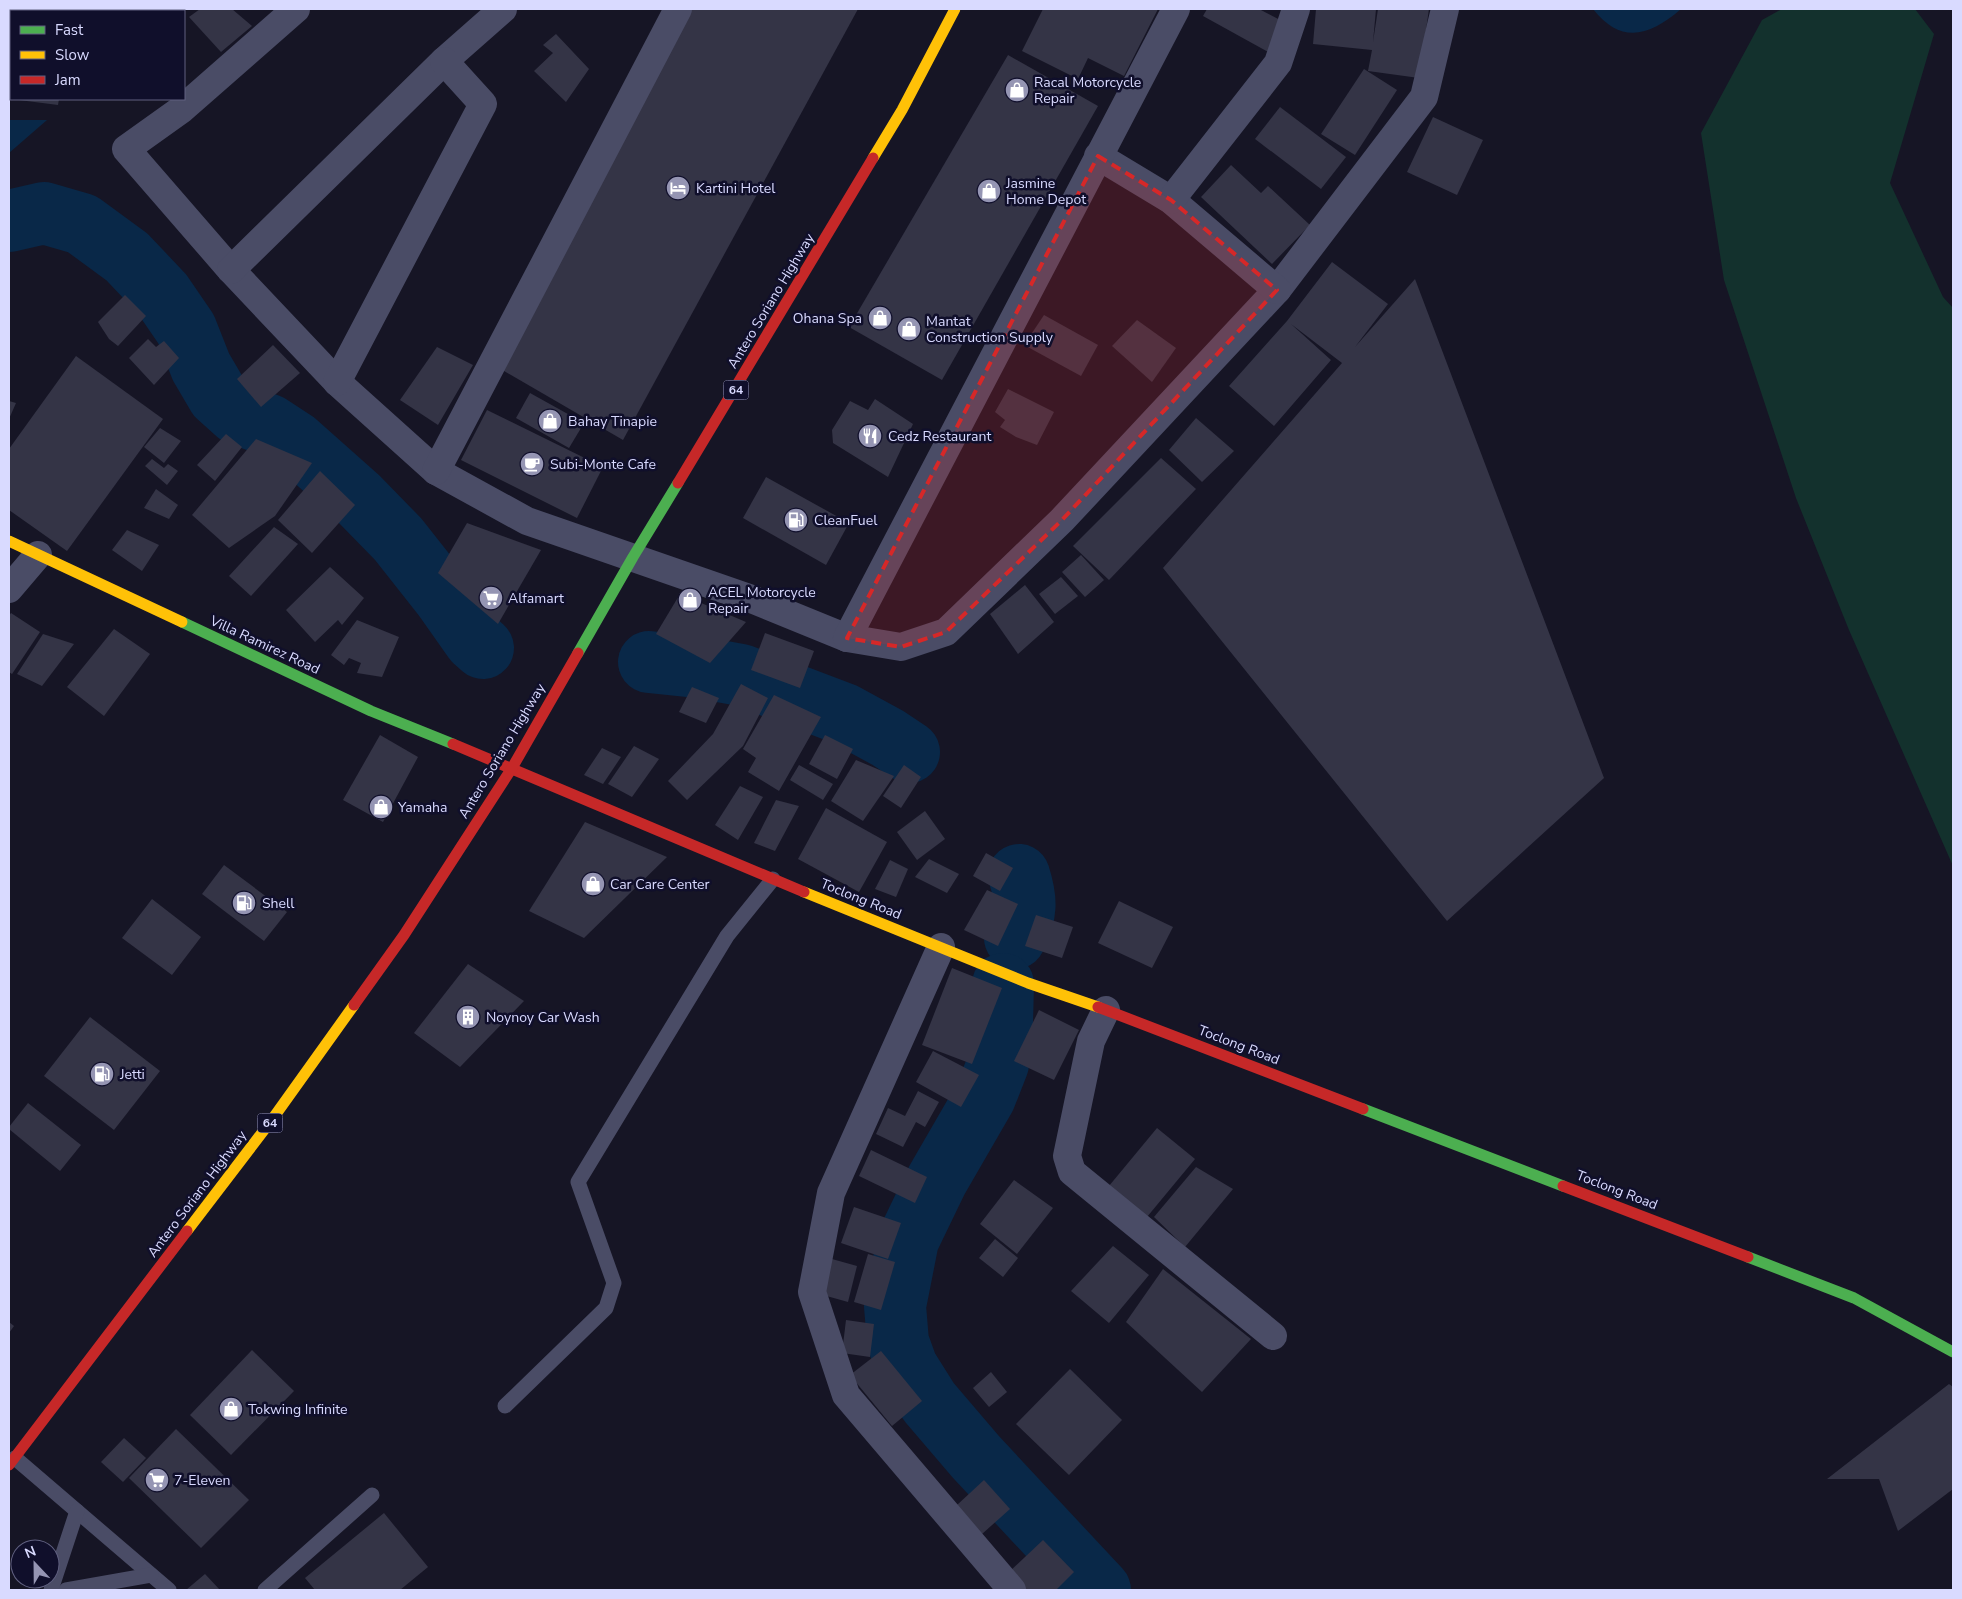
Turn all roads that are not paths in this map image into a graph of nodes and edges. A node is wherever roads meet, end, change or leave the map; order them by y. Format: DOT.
graph roads {
  1 [pos="296,9"];
  2 [pos="503,9"];
  3 [pos="678,9"];
  4 [pos="954,9"];
  5 [pos="1176,9"];
  6 [pos="1296,9"];
  7 [pos="1444,9"];
  8 [pos="444,61"];
  9 [pos="1098,156"];
  10 [pos="1171,200"];
  11 [pos="231,270"];
  12 [pos="1277,290"];
  13 [pos="337,382"];
  14 [pos="436,470"];
  15 [pos="9,541"];
  16 [pos="38,555"];
  17 [pos="633,557"];
  18 [pos="9,589"];
  19 [pos="847,638"];
  20 [pos="512,768"];
  21 [pos="773,879"];
  22 [pos="941,947"];
  23 [pos="1106,1010"];
  24 [pos="1273,1336"];
  25 [pos="1953,1352"];
  26 [pos="505,1406"];
  27 [pos="12,1462"];
  28 [pos="372,1495"];
  29 [pos="77,1511"];
  30 [pos="151,1575"];
  31 [pos="51,1590"];
  32 [pos="66,1590"];
  33 [pos="169,1590"];
  34 [pos="265,1590"];
  35 [pos="1012,1590"];
  1 -- 11 [label="street"];
  2 -- 8 [label="street"];
  3 -- 14 [label="street"];
  4 -- 17 [label="street, Antero Soriano Highway / 64"];
  5 -- 9 [label="street"];
  6 -- 10 [label="street"];
  7 -- 12 [label="street"];
  8 -- 11 [label="street"];
  8 -- 13 [label="street"];
  9 -- 10 [label="street"];
  9 -- 19 [label="street"];
  10 -- 12 [label="street"];
  11 -- 13 [label="street"];
  12 -- 19 [label="street"];
  13 -- 14 [label="street"];
  14 -- 17 [label="street"];
  15 -- 16 [label="street, Villa Ramirez Road"];
  16 -- 18 [label="street"];
  16 -- 20 [label="street, Villa Ramirez Road"];
  17 -- 19 [label="street"];
  17 -- 20 [label="street, Antero Soriano Highway / 64"];
  20 -- 21 [label="street, Toclong Road"];
  20 -- 27 [label="street, Antero Soriano Highway / 64"];
  21 -- 22 [label="street, Toclong Road"];
  21 -- 26 [label="lane"];
  22 -- 23 [label="street, Toclong Road"];
  22 -- 35 [label="street"];
  23 -- 24 [label="street"];
  23 -- 25 [label="street, Toclong Road"];
  27 -- 29 [label="lane"];
  28 -- 34 [label="lane"];
  29 -- 30 [label="lane"];
  29 -- 31 [label="lane"];
  30 -- 32 [label="lane"];
  30 -- 33 [label="lane"];
}
